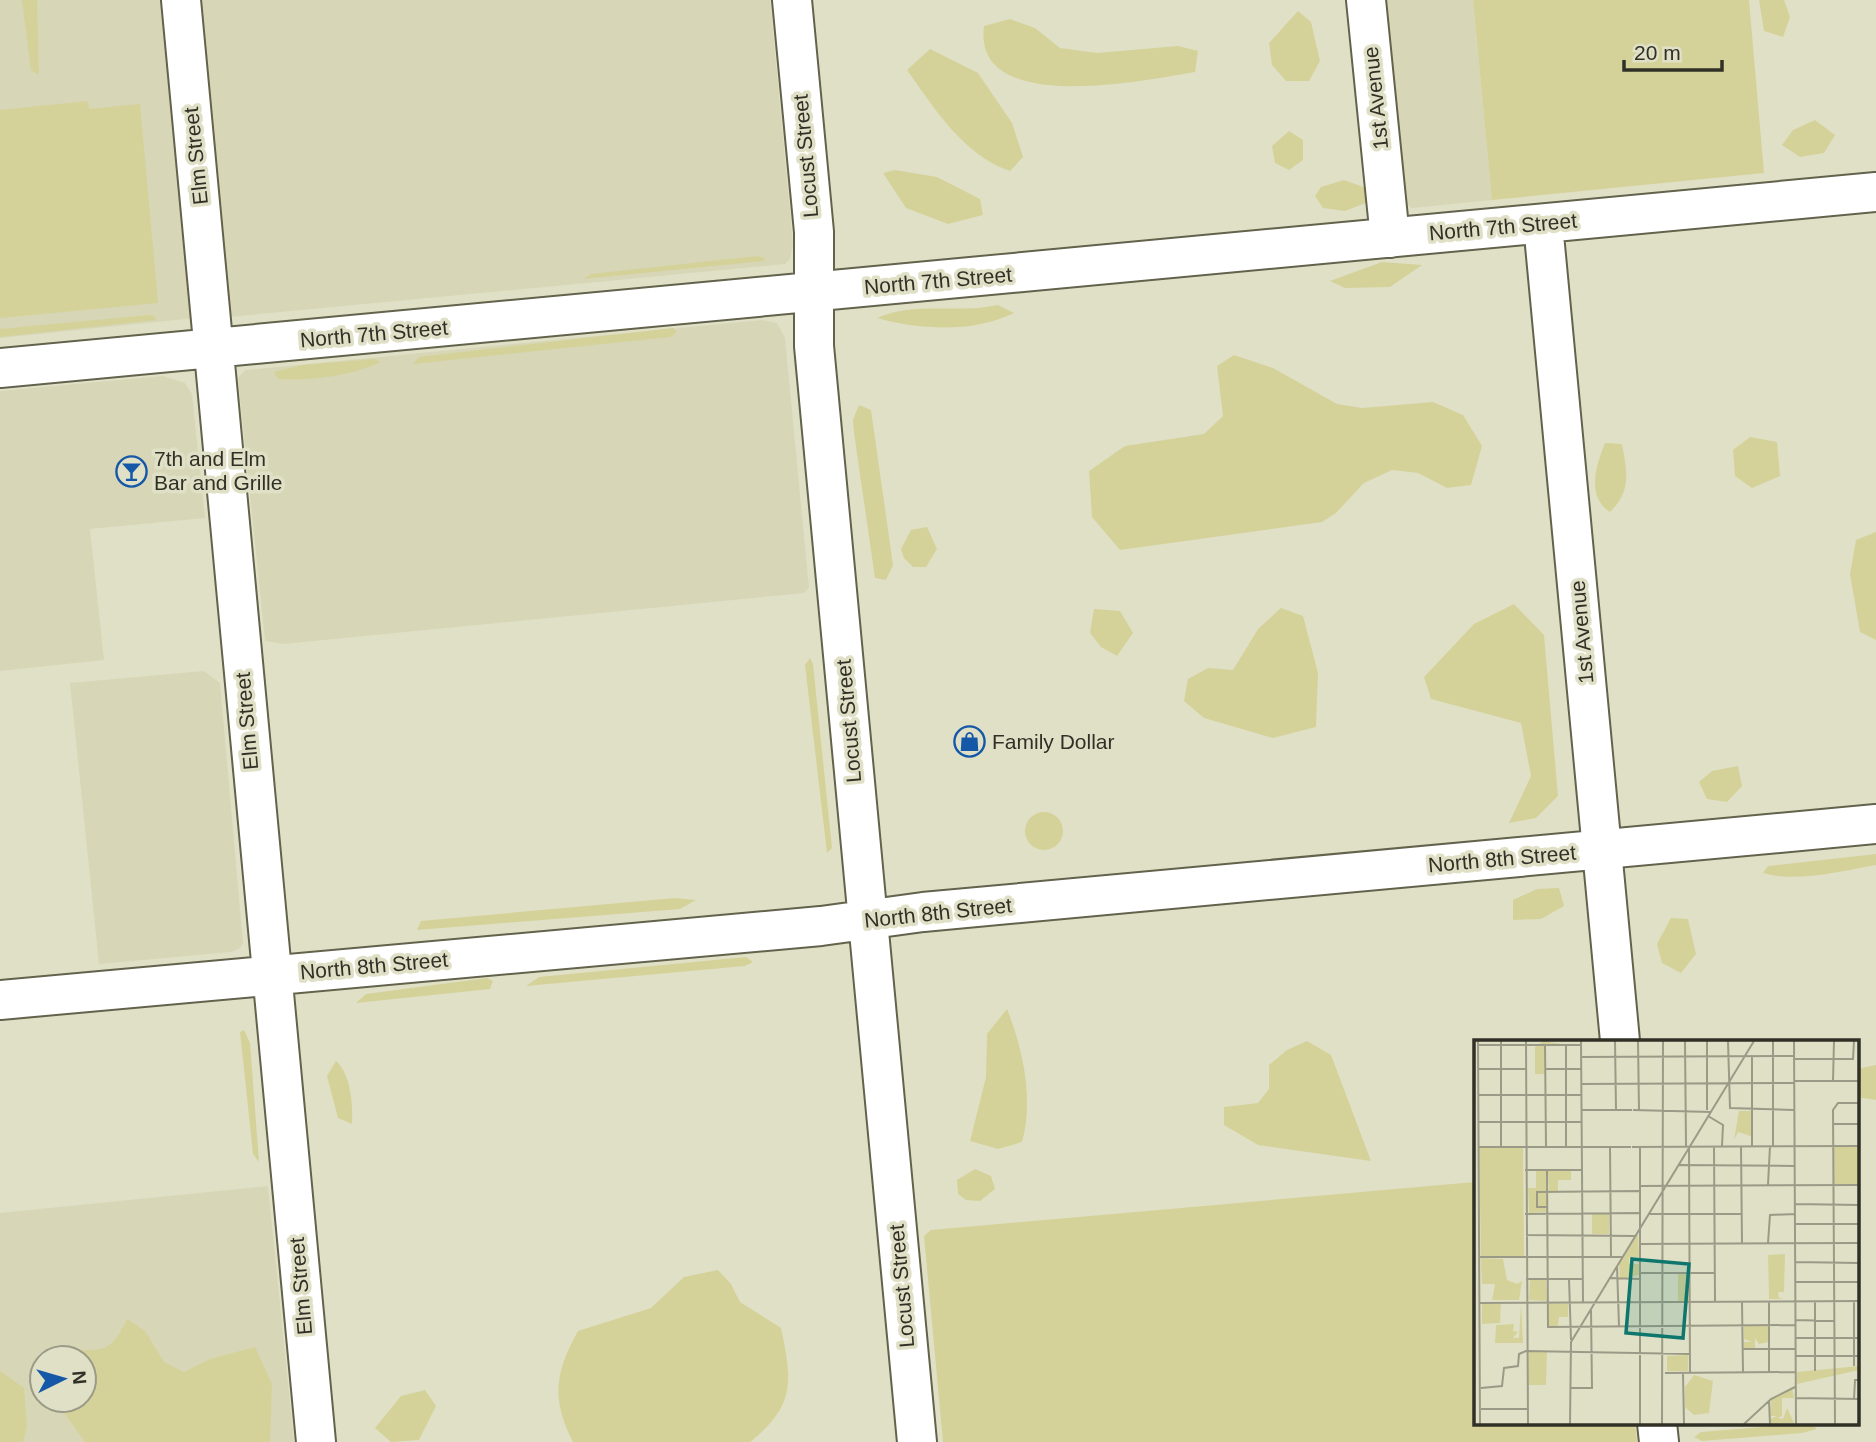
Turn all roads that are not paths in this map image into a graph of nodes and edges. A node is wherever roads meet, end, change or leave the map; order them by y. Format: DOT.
graph roads {
  1 [pos="181,0"];
  2 [pos="792,0"];
  3 [pos="1366,0"];
  4 [pos="1876,192"];
  5 [pos="1543,224"];
  6 [pos="1391,238"];
  7 [pos="813,293"];
  8 [pos="212,348"];
  9 [pos="0,368"];
  10 [pos="1876,824"];
  11 [pos="1602,850"];
  12 [pos="868,920"];
  13 [pos="271,975"];
  14 [pos="0,1000"];
  15 [pos="1620,1040"];
  16 [pos="1657,1424"];
  17 [pos="316,1442"];
  18 [pos="917,1442"];
  19 [pos="1659,1442"];
  1 -- 8 [label="street, Elm Street"];
  2 -- 7 [label="street, Locust Street"];
  3 -- 6 [label="street, 1st Avenue"];
  4 -- 5 [label="street, North 7th Street"];
  5 -- 6 [label="street, North 7th Street"];
  5 -- 11 [label="street, 1st Avenue"];
  6 -- 7 [label="street, North 7th Street"];
  7 -- 8 [label="street, North 7th Street"];
  7 -- 12 [label="street, Locust Street"];
  8 -- 9 [label="street, North 7th Street"];
  8 -- 13 [label="street, Elm Street"];
  10 -- 11 [label="street, North 8th Street"];
  11 -- 12 [label="street, North 8th Street"];
  11 -- 15 [label="street, 1st Avenue"];
  12 -- 13 [label="street, North 8th Street"];
  12 -- 18 [label="street, Locust Street"];
  13 -- 14 [label="street, North 8th Street"];
  13 -- 17 [label="street, Elm Street"];
  16 -- 19 [label="street"];
}
